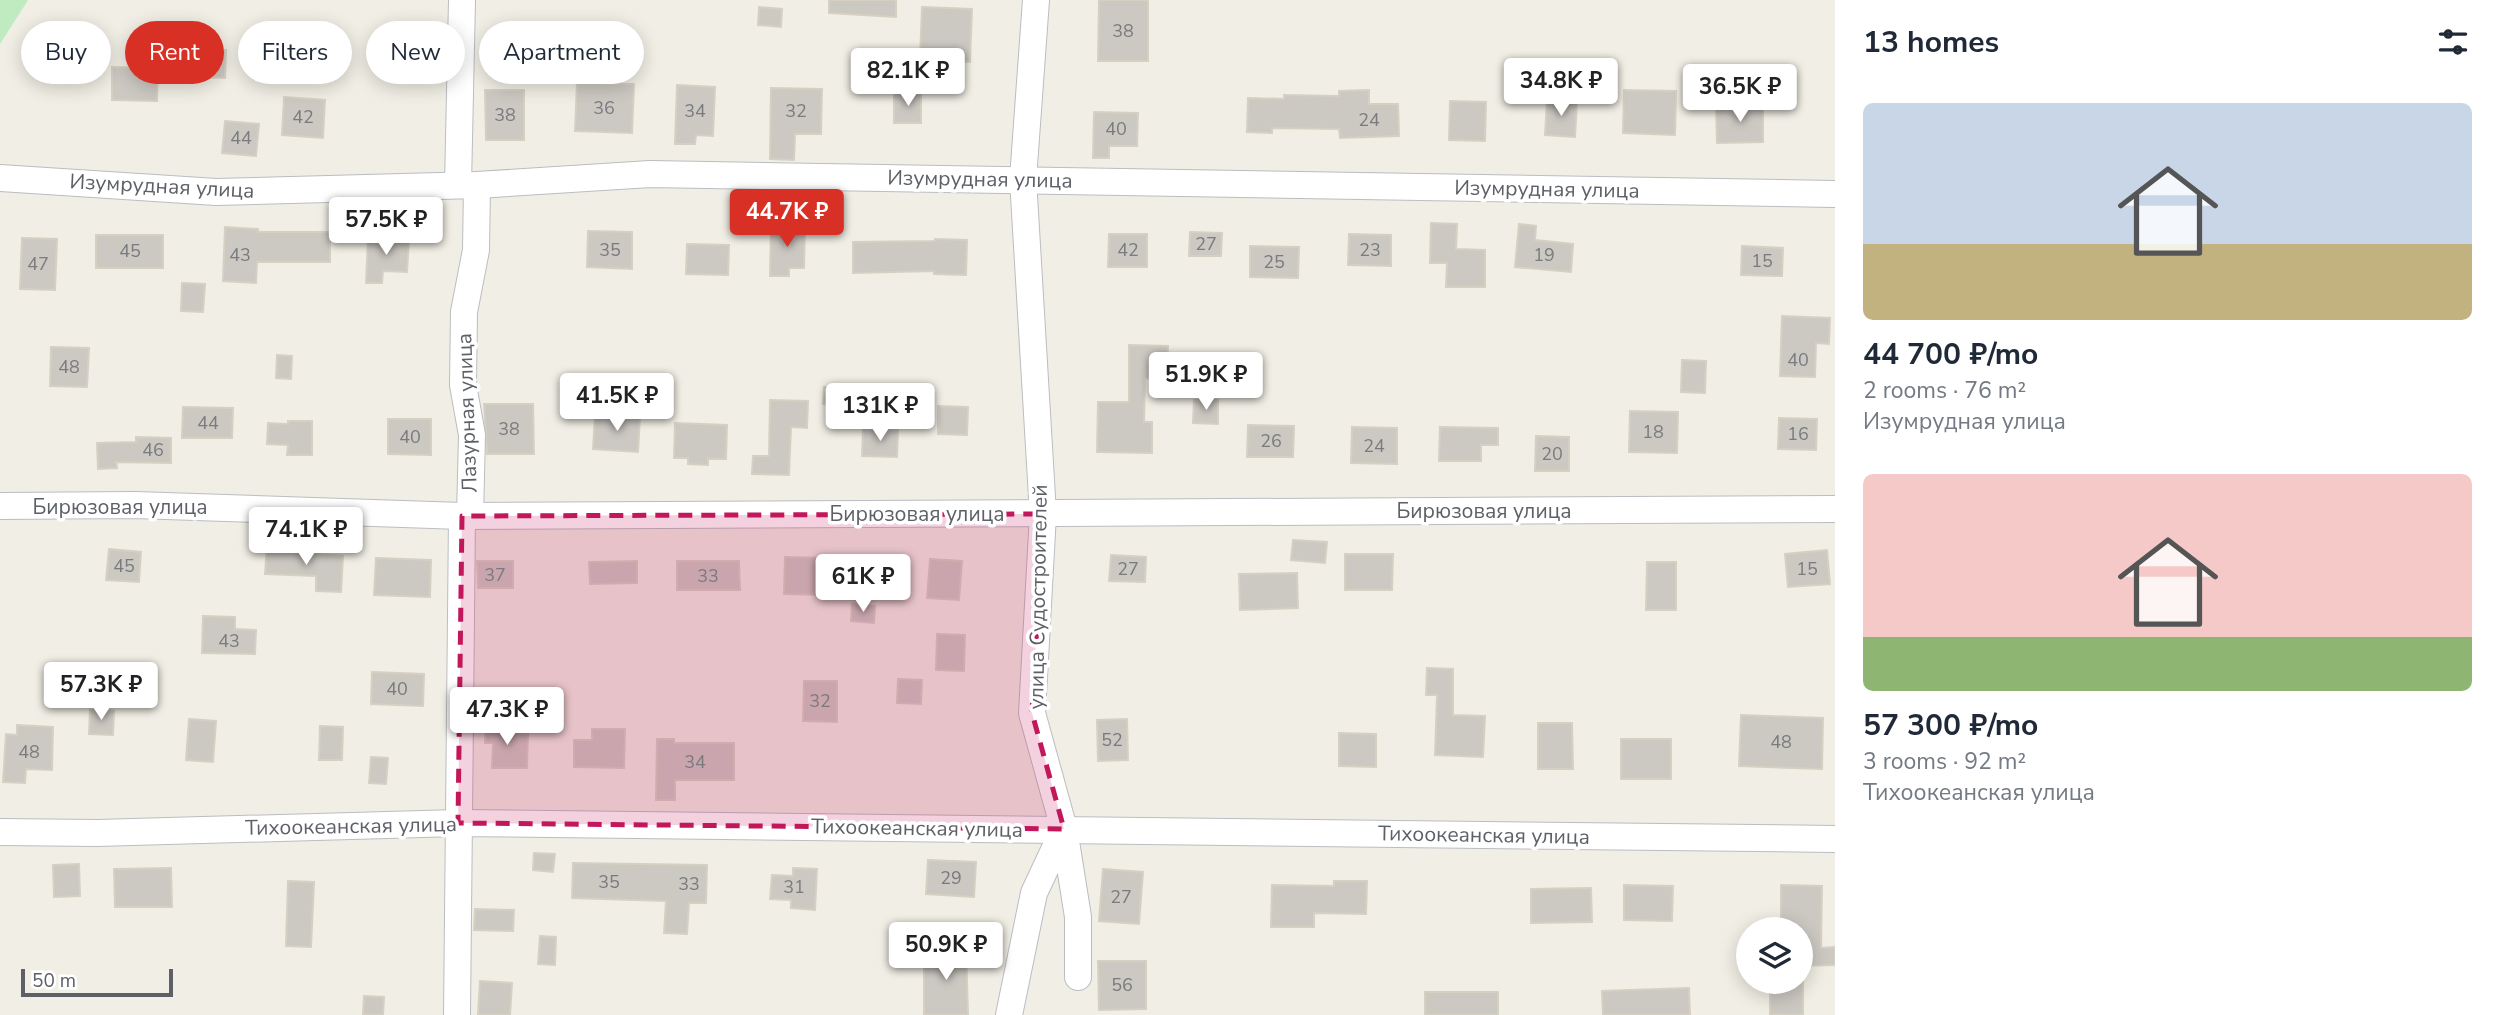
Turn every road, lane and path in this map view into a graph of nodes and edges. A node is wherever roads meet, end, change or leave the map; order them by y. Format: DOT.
graph roads {
  1 [pos="462,0"];
  2 [pos="1035,0"];
  3 [pos="0,178"];
  4 [pos="1023,179"];
  5 [pos="467,185"];
  6 [pos="1835,194"];
  7 [pos="0,506"];
  8 [pos="1835,509"];
  9 [pos="1043,514"];
  10 [pos="466,516"];
  11 [pos="458,823"];
  12 [pos="1064,830"];
  13 [pos="0,832"];
  14 [pos="1835,839"];
  15 [pos="1078,977"];
  16 [pos="457,1015"];
  17 [pos="1009,1015"];
  1 -- 5 [label="street, Лазурная улица"];
  2 -- 4 [label="street, улица Судостроителей"];
  3 -- 5 [label="street, Изумрудная улица"];
  4 -- 5 [label="street, Изумрудная улица"];
  4 -- 6 [label="street, Изумрудная улица"];
  4 -- 9 [label="street, улица Судостроителей"];
  5 -- 10 [label="street, Лазурная улица"];
  7 -- 10 [label="street, Бирюзовая улица"];
  8 -- 9 [label="street, Бирюзовая улица"];
  9 -- 10 [label="street, Бирюзовая улица"];
  9 -- 12 [label="street, улица Судостроителей"];
  10 -- 11 [label="street, Лазурная улица"];
  11 -- 12 [label="street, Тихоокеанская улица"];
  11 -- 13 [label="street, Тихоокеанская улица"];
  11 -- 16 [label="street, Лазурная улица"];
  12 -- 14 [label="street, Тихоокеанская улица"];
  12 -- 15 [label="street, улица Судостроителей"];
  12 -- 17 [label="street"];
}
